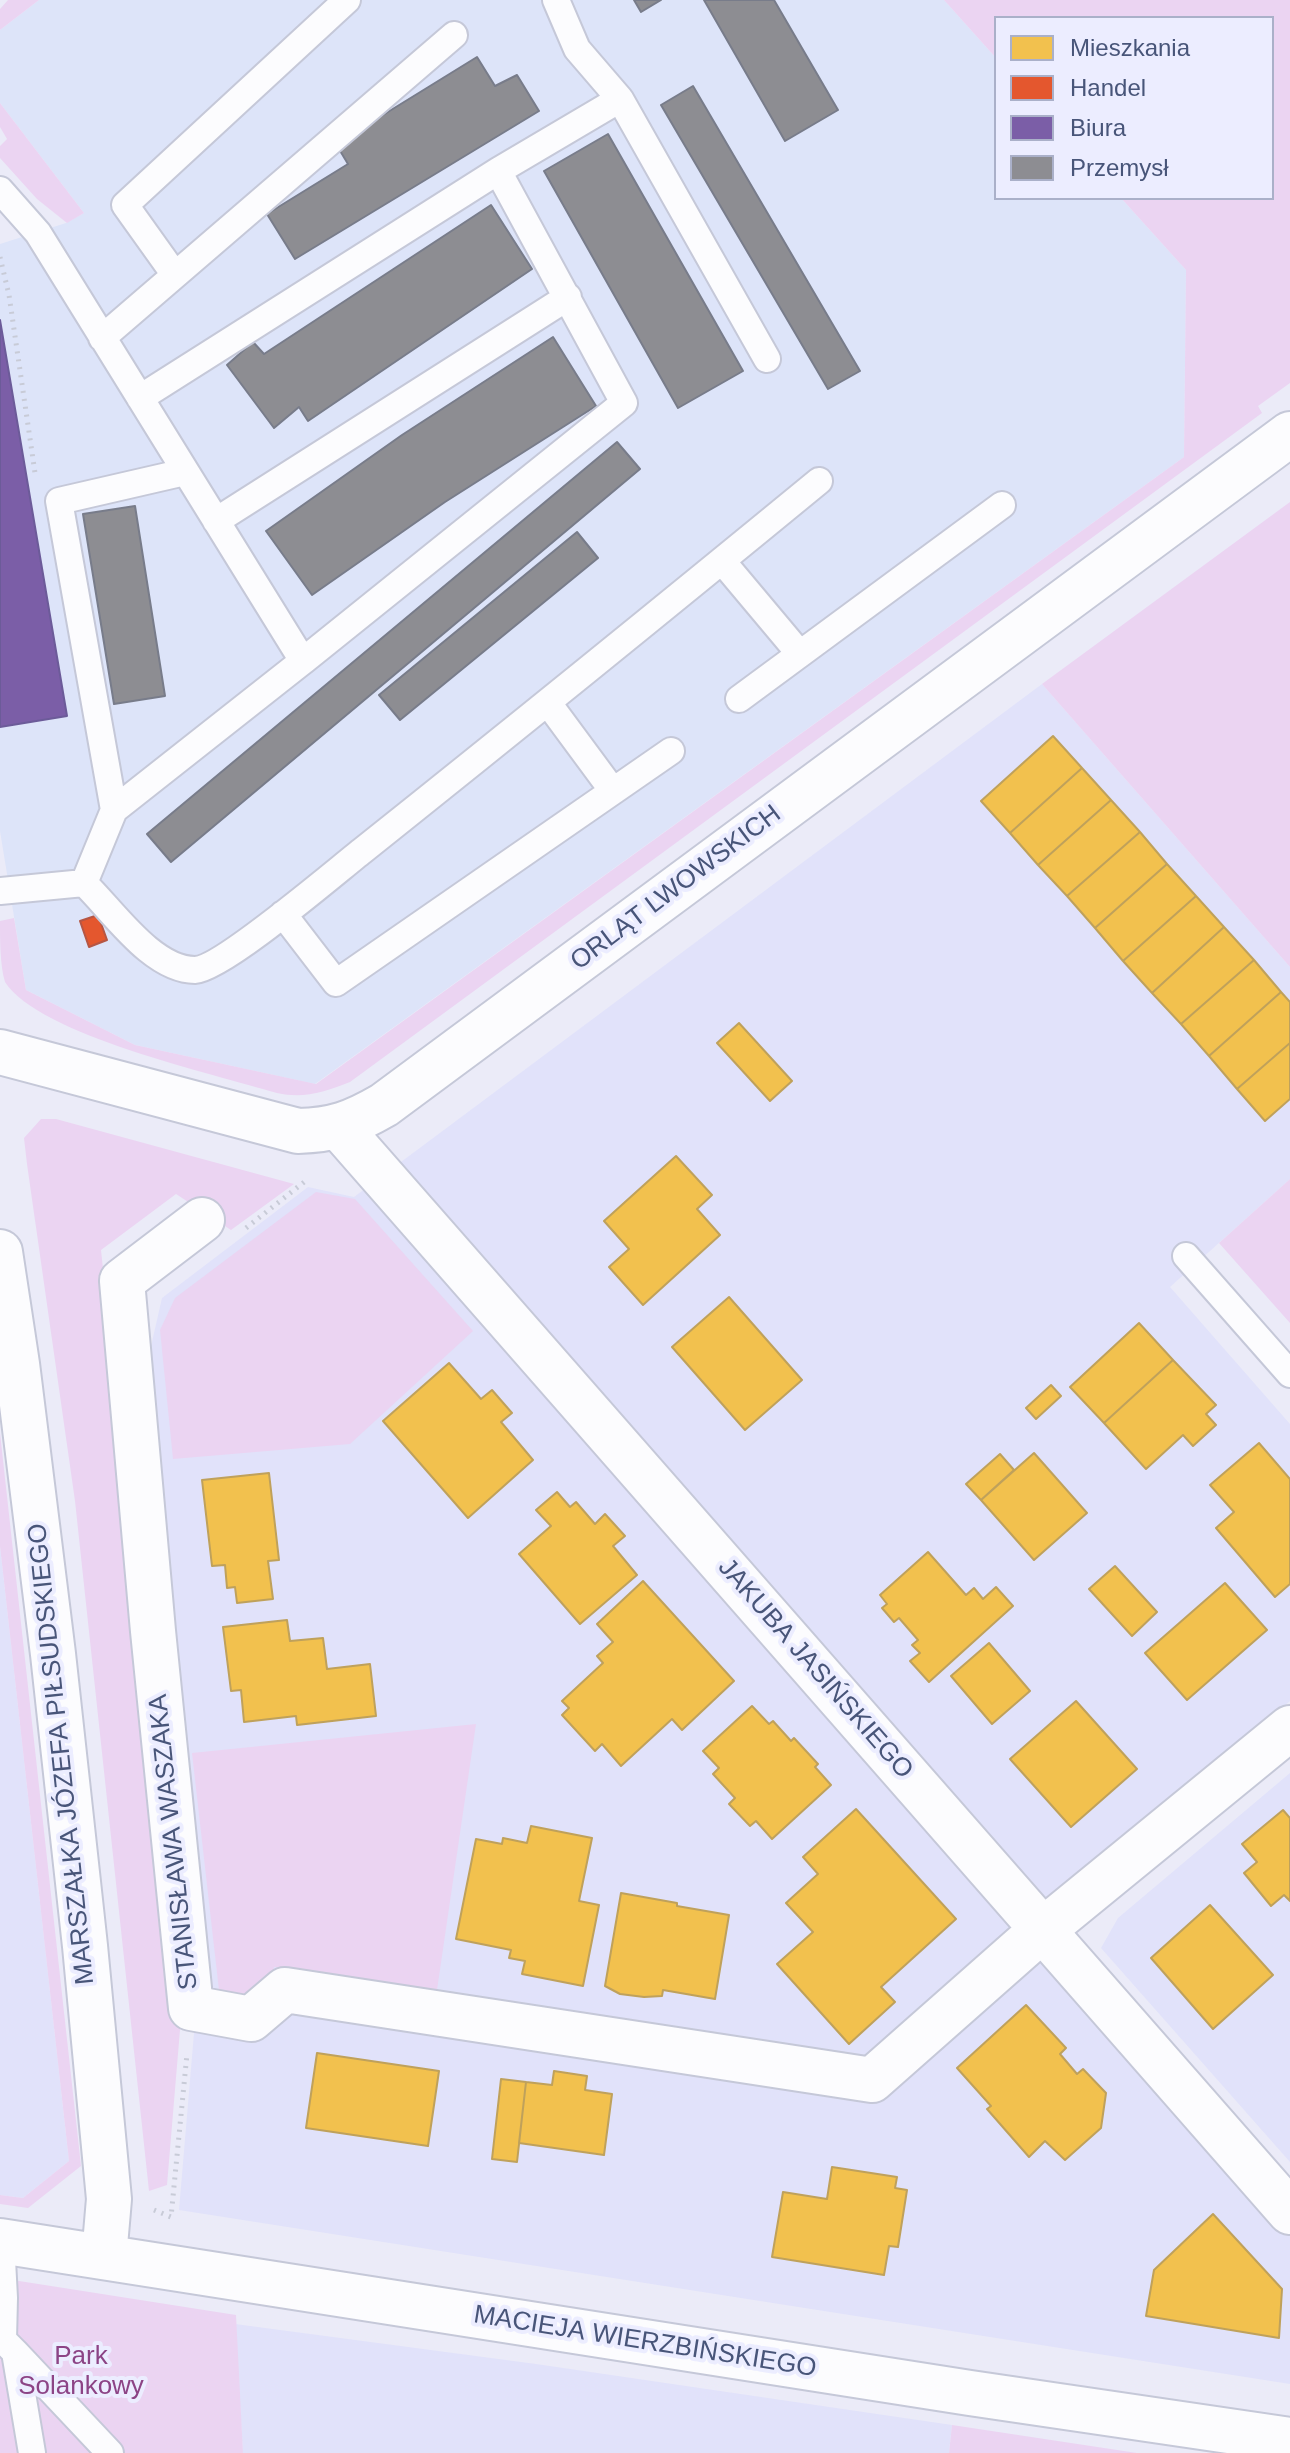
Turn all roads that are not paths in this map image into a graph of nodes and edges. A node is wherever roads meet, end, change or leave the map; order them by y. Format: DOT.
graph roads {
  1 [pos="347,0"];
  2 [pos="556,0"];
  3 [pos="454,35"];
  4 [pos="620,99"];
  5 [pos="498,171"];
  6 [pos="0,190"];
  7 [pos="175,275"];
  8 [pos="568,297"];
  9 [pos="102,338"];
  10 [pos="767,359"];
  11 [pos="140,398"];
  12 [pos="1290,434"];
  13 [pos="185,472"];
  14 [pos="819,481"];
  15 [pos="1002,505"];
  16 [pos="216,521"];
  17 [pos="722,561"];
  18 [pos="800,654"];
  19 [pos="303,661"];
  20 [pos="739,699"];
  21 [pos="548,703"];
  22 [pos="671,751"];
  23 [pos="613,791"];
  24 [pos="114,810"];
  25 [pos="84,883"];
  26 [pos="0,891"];
  27 [pos="283,914"];
  28 [pos="0,1052"];
  29 [pos="339,1127"];
  30 [pos="202,1220"];
  31 [pos="0,1252"];
  32 [pos="1186,1256"];
  33 [pos="1290,1374"];
  34 [pos="1290,1728"];
  35 [pos="1044,1930"];
  36 [pos="1290,2212"];
  37 [pos="1,2241"];
  38 [pos="104,2257"];
  39 [pos="15,2352"];
  40 [pos="1290,2440"];
  41 [pos="32,2453"];
  42 [pos="110,2453"];
  1 -- 7 [label="lane"];
  2 -- 4 [label="lane"];
  3 -- 7 [label="lane"];
  4 -- 5 [label="lane"];
  4 -- 10 [label="lane"];
  5 -- 8 [label="lane"];
  5 -- 11 [label="lane"];
  6 -- 9 [label="lane"];
  7 -- 9 [label="lane"];
  8 -- 16 [label="lane"];
  8 -- 19 [label="lane"];
  9 -- 11 [label="lane"];
  11 -- 13 [label="lane"];
  12 -- 29 [label="street, ORLĄT LWOWSKICH"];
  13 -- 16 [label="lane"];
  13 -- 24 [label="lane"];
  14 -- 17 [label="lane"];
  15 -- 18 [label="lane"];
  16 -- 19 [label="lane"];
  17 -- 18 [label="lane"];
  17 -- 21 [label="lane"];
  18 -- 20 [label="lane"];
  19 -- 24 [label="lane"];
  21 -- 23 [label="lane"];
  21 -- 27 [label="lane"];
  22 -- 23 [label="lane"];
  23 -- 27 [label="lane"];
  24 -- 25 [label="lane"];
  25 -- 26 [label="lane"];
  25 -- 27 [label="lane"];
  28 -- 29 [label="street, ORLĄT LWOWSKICH"];
  29 -- 35 [label="street, JAKUBA JASIŃSKIEGO"];
  30 -- 35 [label="street, STANISŁAWA WASZAKA"];
  31 -- 38 [label="street, MARSZAŁKA JÓZEFA PIŁSUDSKIEGO"];
  32 -- 33 [label="lane"];
  34 -- 35 [label="street"];
  35 -- 36 [label="street, JAKUBA JASIŃSKIEGO"];
  37 -- 38 [label="street, MACIEJA WIERZBIŃSKIEGO"];
  37 -- 39 [label="lane"];
  38 -- 40 [label="street, MACIEJA WIERZBIŃSKIEGO"];
  39 -- 41 [label="lane"];
  39 -- 42 [label="lane"];
}
